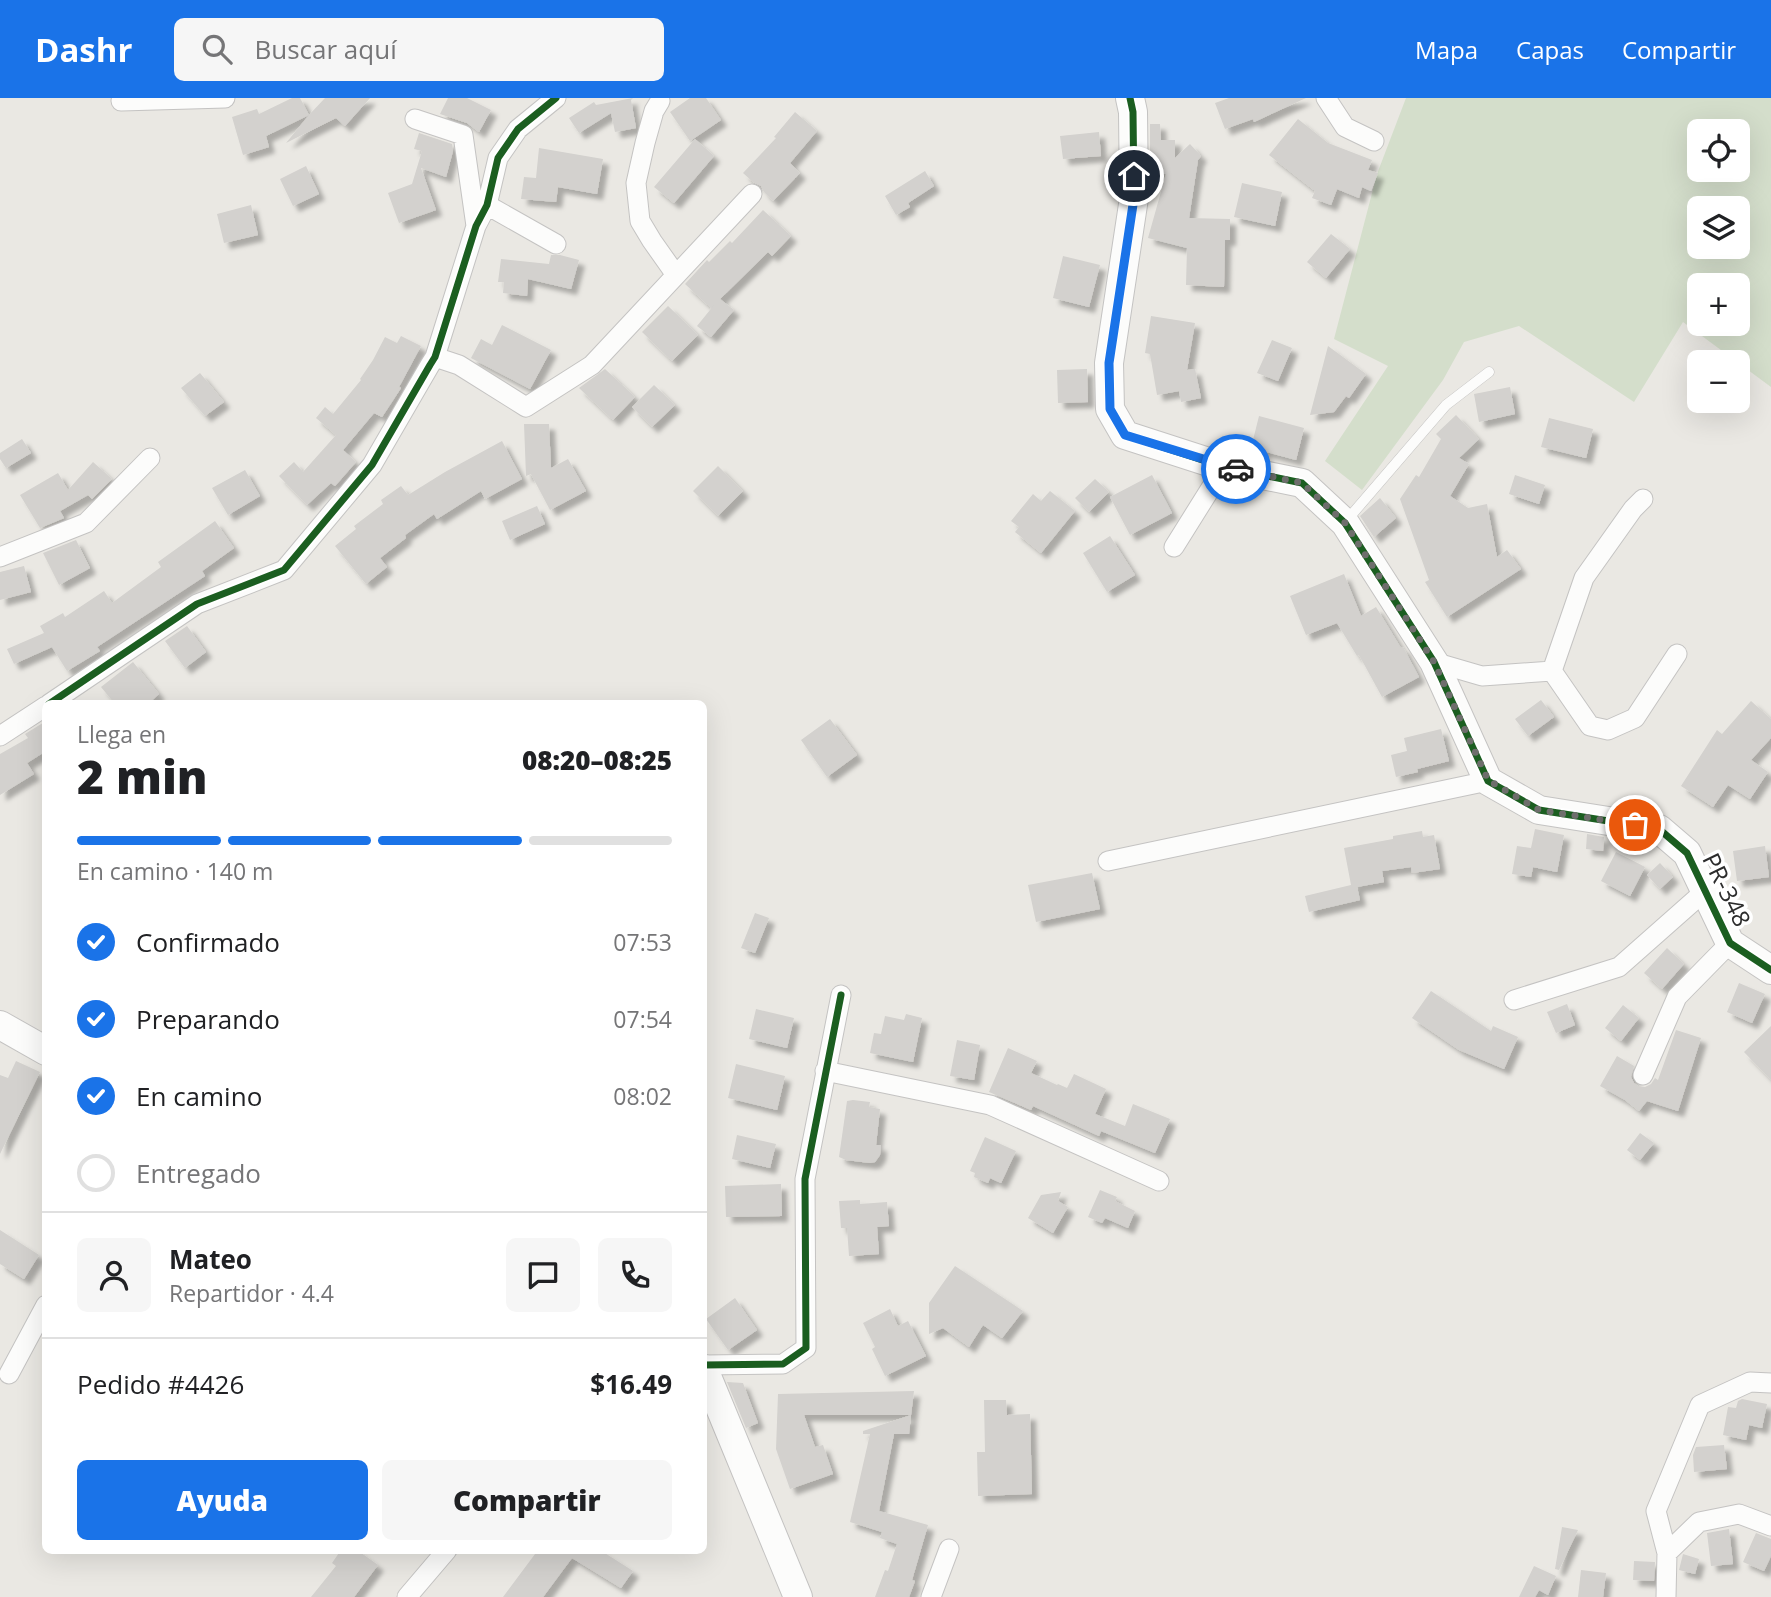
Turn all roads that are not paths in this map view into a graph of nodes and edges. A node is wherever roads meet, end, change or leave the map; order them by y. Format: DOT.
graph roads {
  1 [pos="225,98"];
  2 [pos="556,98"];
  3 [pos="1130,98"];
  4 [pos="1326,98"];
  5 [pos="121,101"];
  6 [pos="660,101"];
  7 [pos="415,118"];
  8 [pos="1374,141"];
  9 [pos="752,194"];
  10 [pos="487,205"];
  11 [pos="476,226"];
  12 [pos="556,244"];
  13 [pos="676,275"];
  14 [pos="435,357"];
  15 [pos="1489,372"];
  16 [pos="150,458"];
  17 [pos="1224,467"];
  18 [pos="1643,499"];
  19 [pos="1345,523"];
  20 [pos="1174,547"];
  21 [pos="0,557"];
  22 [pos="1677,654"];
  23 [pos="1434,662"];
  24 [pos="1552,671"];
  25 [pos="54,700"];
  26 [pos="42,708"];
  27 [pos="0,736"];
  28 [pos="1488,780"];
  29 [pos="1108,861"];
  30 [pos="1705,891"];
  31 [pos="1730,943"];
  32 [pos="1771,970"];
  33 [pos="841,995"];
  34 [pos="1514,1000"];
  35 [pos="0,1025"];
  36 [pos="42,1049"];
  37 [pos="825,1071"];
  38 [pos="1643,1075"];
  39 [pos="1159,1181"];
  40 [pos="42,1316"];
  41 [pos="707,1367"];
  42 [pos="9,1374"];
  43 [pos="707,1374"];
  44 [pos="1771,1383"];
  45 [pos="1771,1526"];
  46 [pos="948,1549"];
  47 [pos="1667,1553"];
  48 [pos="444,1554"];
  49 [pos="408,1597"];
  50 [pos="798,1597"];
  51 [pos="931,1597"];
  52 [pos="1666,1597"];
  1 -- 5 [label="street"];
  2 -- 10 [label="street"];
  3 -- 17 [label="street"];
  4 -- 8 [label="street"];
  6 -- 13 [label="street"];
  7 -- 11 [label="street"];
  9 -- 13 [label="street"];
  10 -- 11 [label="street"];
  10 -- 12 [label="street"];
  11 -- 14 [label="street"];
  13 -- 14 [label="street"];
  14 -- 25 [label="street"];
  15 -- 19 [label="lane"];
  16 -- 21 [label="street"];
  17 -- 19 [label="street"];
  17 -- 20 [label="street"];
  18 -- 24 [label="street"];
  19 -- 23 [label="street"];
  22 -- 24 [label="street"];
  23 -- 24 [label="street"];
  23 -- 28 [label="street"];
  26 -- 27 [label="street"];
  28 -- 29 [label="street"];
  28 -- 30 [label="street, PR-348 / PR-348"];
  30 -- 31 [label="street, PR-348 / PR-348"];
  30 -- 34 [label="street"];
  31 -- 32 [label="street, PR-348 / PR-348"];
  31 -- 38 [label="street"];
  33 -- 37 [label="street"];
  35 -- 36 [label="street"];
  37 -- 39 [label="street"];
  37 -- 41 [label="street"];
  40 -- 42 [label="street"];
  43 -- 50 [label="street"];
  44 -- 47 [label="street"];
  45 -- 47 [label="street"];
  46 -- 51 [label="street"];
  47 -- 52 [label="street"];
  48 -- 49 [label="street"];
}
